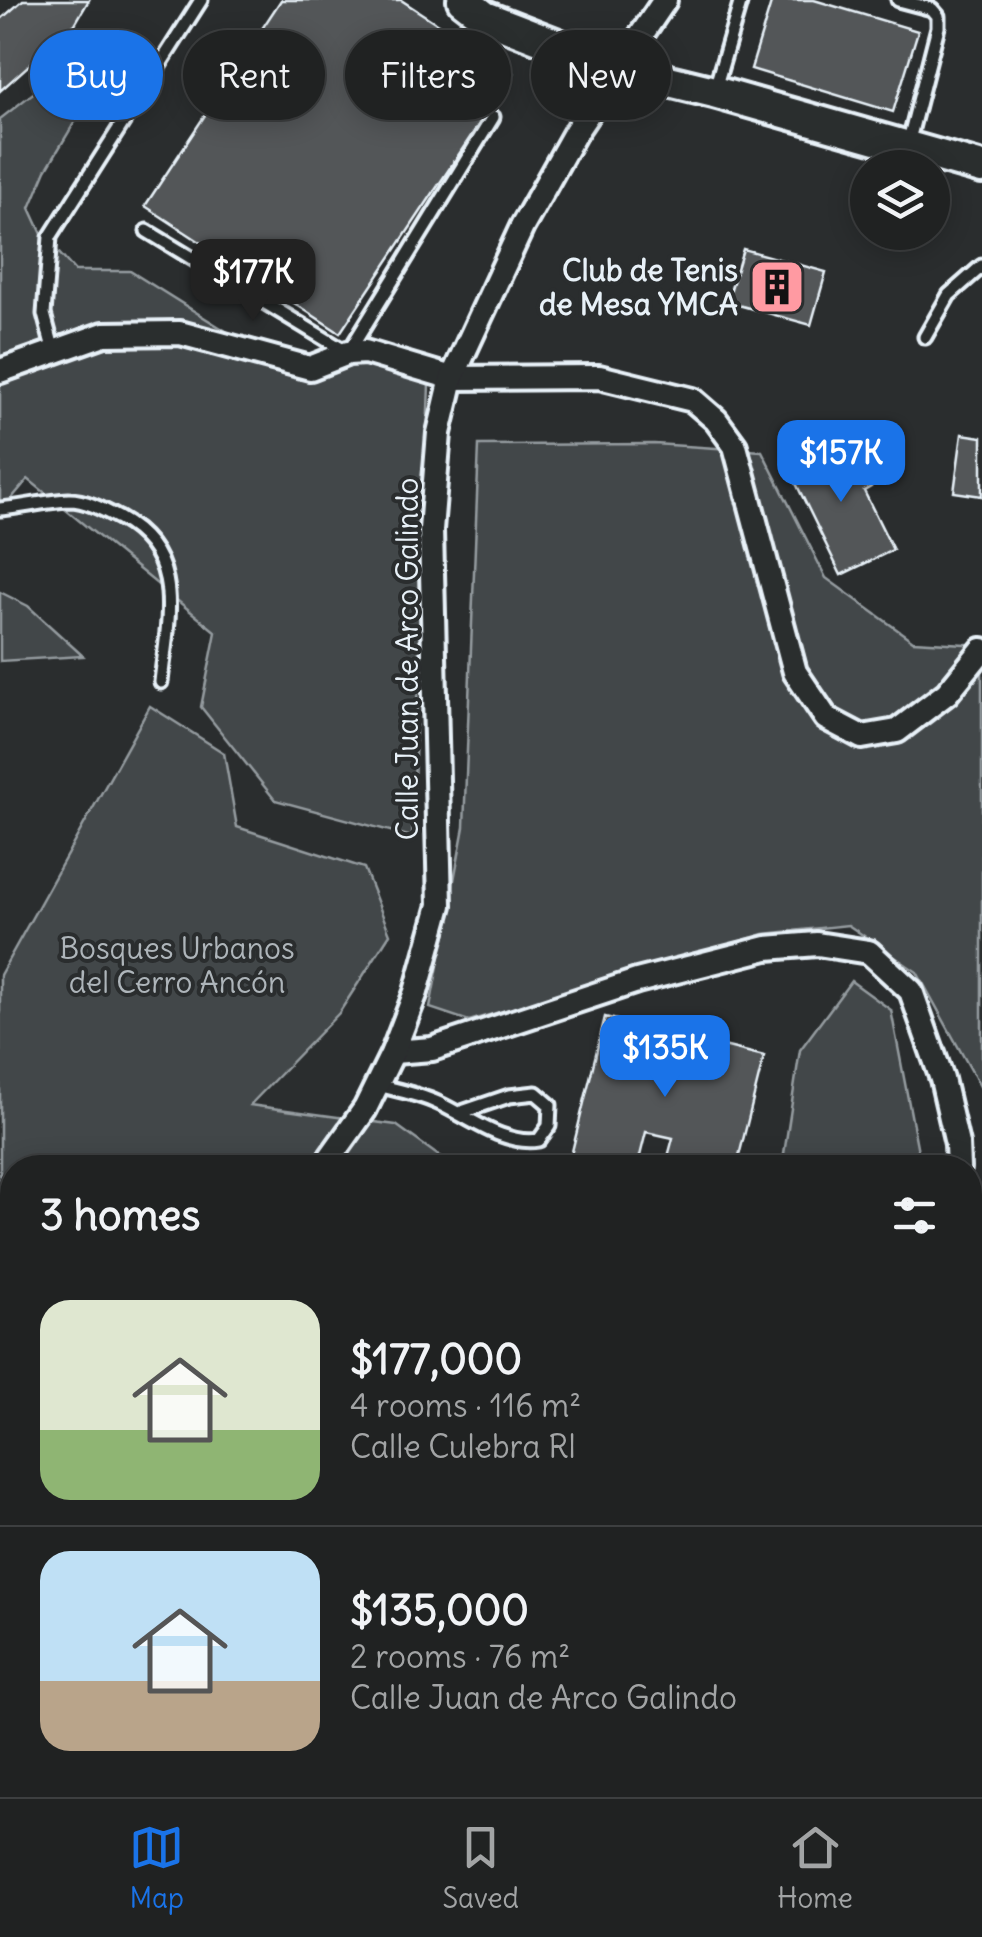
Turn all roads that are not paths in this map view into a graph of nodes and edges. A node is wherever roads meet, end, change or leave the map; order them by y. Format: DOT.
graph roads {
  1 [pos="201,0"];
  2 [pos="463,0"];
  3 [pos="664,0"];
  4 [pos="741,0"];
  5 [pos="898,0"];
  6 [pos="645,30"];
  7 [pos="531,35"];
  8 [pos="671,81"];
  9 [pos="714,92"];
  10 [pos="491,120"];
  11 [pos="584,120"];
  12 [pos="907,146"];
  13 [pos="982,168"];
  14 [pos="147,230"];
  15 [pos="982,266"];
  16 [pos="924,337"];
  17 [pos="54,352"];
  18 [pos="348,354"];
  19 [pos="0,370"];
  20 [pos="452,378"];
  21 [pos="0,509"];
  22 [pos="982,650"];
  23 [pos="161,682"];
  24 [pos="393,1052"];
  25 [pos="377,1085"];
  26 [pos="458,1113"];
  27 [pos="331,1155"];
  28 [pos="957,1155"];
  1 -- 17 [label="lane"];
  2 -- 7 [label="street"];
  3 -- 6 [label="street, Calle Juan de Arco Galindo"];
  4 -- 9 [label="lane"];
  5 -- 12 [label="lane"];
  8 -- 9 [label="street"];
  9 -- 12 [label="street"];
  10 -- 18 [label="lane"];
  11 -- 20 [label="street, Calle Juan de Arco Galindo"];
  12 -- 13 [label="street"];
  14 -- 18 [label="lane"];
  15 -- 16 [label="lane"];
  17 -- 18 [label="street"];
  17 -- 19 [label="street"];
  18 -- 20 [label="street"];
  20 -- 22 [label="street"];
  20 -- 24 [label="street, Calle Juan de Arco Galindo"];
  21 -- 23 [label="lane"];
  24 -- 25 [label="street, Calle Juan de Arco Galindo"];
  24 -- 28 [label="street"];
  25 -- 26 [label="lane"];
  25 -- 27 [label="street, Calle Juan de Arco Galindo"];
  26 -- 26 [label="lane"];
}
